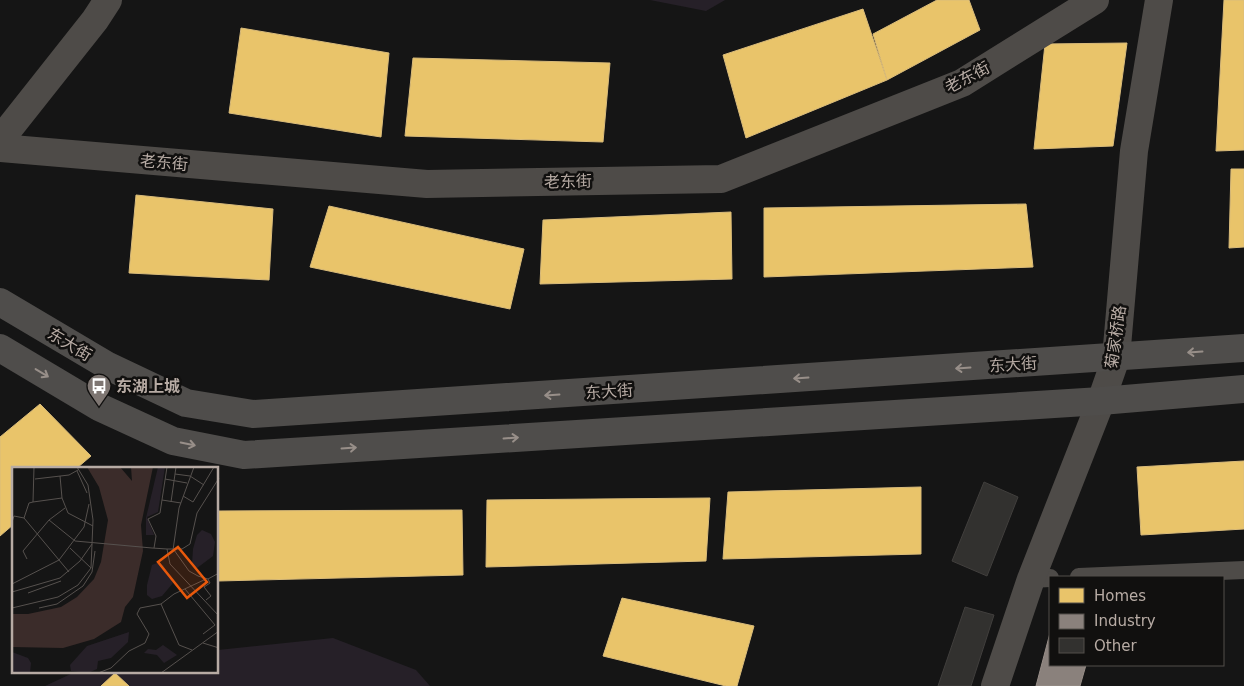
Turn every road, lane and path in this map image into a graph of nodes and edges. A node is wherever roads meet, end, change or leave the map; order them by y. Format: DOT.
graph roads {
  1 [pos="108,0"];
  2 [pos="1095,0"];
  3 [pos="1159,0"];
  4 [pos="0,140"];
  5 [pos="0,148"];
  6 [pos="0,302"];
  7 [pos="0,348"];
  8 [pos="1244,348"];
  9 [pos="1116,358"];
  10 [pos="1244,389"];
  11 [pos="1101,401"];
  12 [pos="1244,570"];
  13 [pos="1103,576"];
  14 [pos="1041,579"];
  15 [pos="995,686"];
  1 -- 4 [label="street"];
  2 -- 5 [label="street, 老东街"];
  3 -- 9 [label="street, 菊家桥路"];
  9 -- 6 [label="main road, 东大街, one-way"];
  7 -- 11 [label="main road, one-way"];
  8 -- 9 [label="main road, 东大街, one-way"];
  9 -- 11 [label="street, 菊家桥路"];
  10 -- 11 [label="main road"];
  11 -- 14 [label="street, 菊家桥路"];
  12 -- 13 [label="lane"];
  14 -- 15 [label="street, 菊家桥路"];
}
